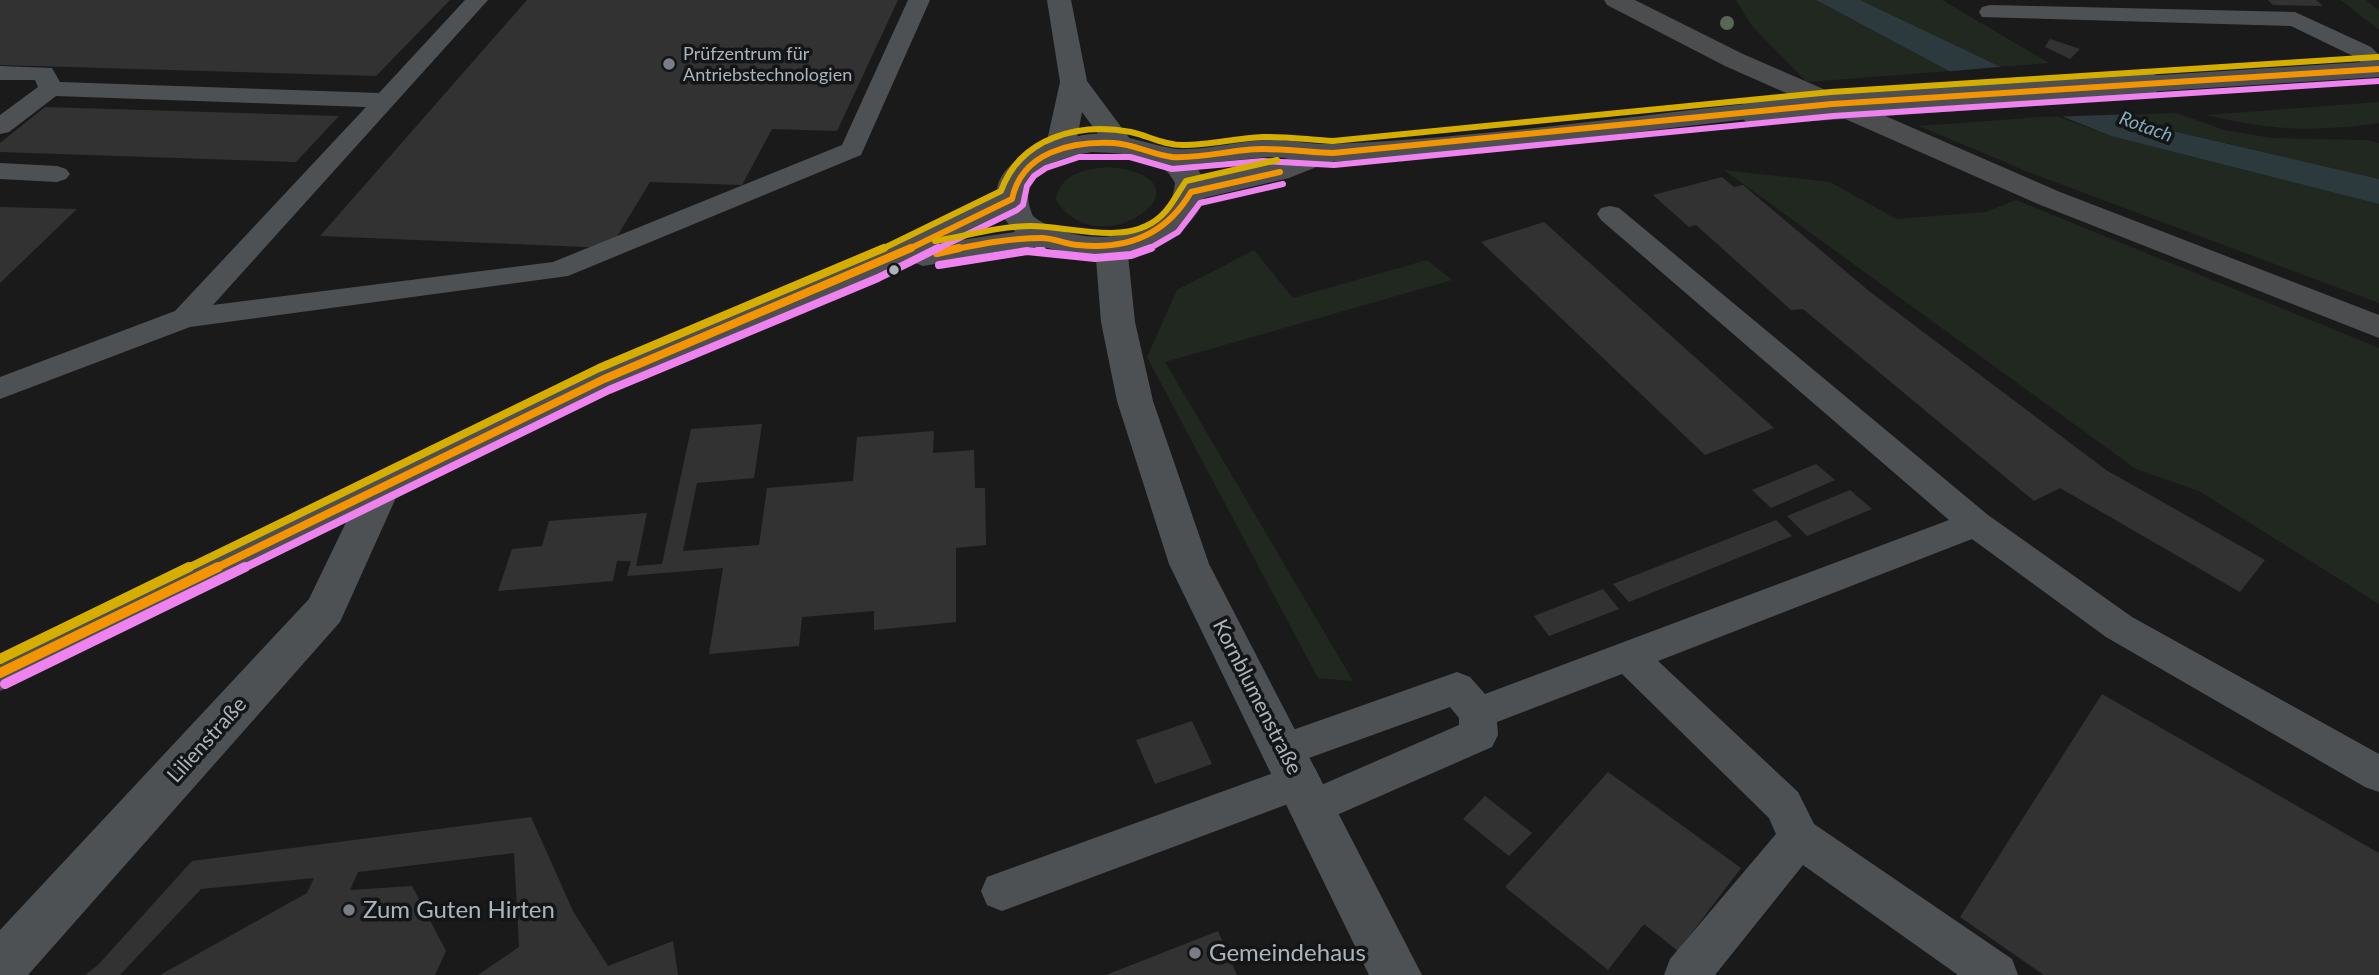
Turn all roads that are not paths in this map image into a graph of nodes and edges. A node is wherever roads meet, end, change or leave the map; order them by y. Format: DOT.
graph roads {
  1 [pos="477,0"];
  2 [pos="919,0"];
  3 [pos="1059,0"];
  4 [pos="1616,0"];
  5 [pos="2197,1"];
  6 [pos="1990,12"];
  7 [pos="2212,18"];
  8 [pos="2379,68"];
  9 [pos="0,73"];
  10 [pos="1074,82"];
  11 [pos="51,89"];
  12 [pos="385,100"];
  13 [pos="0,127"];
  14 [pos="1119,143"];
  15 [pos="1059,149"];
  16 [pos="1329,153"];
  17 [pos="1169,158"];
  18 [pos="0,171"];
  19 [pos="57,174"];
  20 [pos="1191,192"];
  21 [pos="1012,199"];
  22 [pos="1610,214"];
  23 [pos="1046,237"];
  24 [pos="1111,246"];
  25 [pos="873,267"];
  26 [pos="185,318"];
  27 [pos="2379,327"];
  28 [pos="0,389"];
  29 [pos="380,491"];
  30 [pos="1976,524"];
  31 [pos="1627,655"];
  32 [pos="0,673"];
  33 [pos="1467,701"];
  34 [pos="2379,774"];
  35 [pos="1299,780"];
  36 [pos="1799,838"];
  37 [pos="1002,891"];
  38 [pos="0,968"];
  39 [pos="1396,975"];
  40 [pos="1686,975"];
  41 [pos="1996,975"];
  1 -- 12 [label="lane"];
  2 -- 26 [label="lane"];
  3 -- 10 [label="street"];
  4 -- 27 [label="main road"];
  5 -- 7 [label="lane"];
  6 -- 7 [label="lane"];
  7 -- 8 [label="lane"];
  8 -- 16 [label="main road, bridge"];
  9 -- 11 [label="lane"];
  10 -- 14 [label="street"];
  10 -- 15 [label="street"];
  11 -- 12 [label="lane"];
  11 -- 13 [label="lane"];
  12 -- 26 [label="lane"];
  14 -- 15 [label="main road"];
  14 -- 17 [label="main road"];
  15 -- 21 [label="main road"];
  16 -- 17 [label="main road"];
  16 -- 20 [label="main road"];
  17 -- 20 [label="main road"];
  18 -- 19 [label="lane"];
  20 -- 24 [label="main road"];
  21 -- 23 [label="main road"];
  21 -- 25 [label="main road"];
  22 -- 30 [label="lane"];
  23 -- 24 [label="main road"];
  23 -- 25 [label="main road"];
  24 -- 35 [label="street, Kornblumenstraße"];
  25 -- 29 [label="main road"];
  26 -- 28 [label="lane"];
  29 -- 32 [label="main road"];
  29 -- 38 [label="street, Lilienstraße"];
  30 -- 31 [label="lane"];
  30 -- 34 [label="lane"];
  31 -- 33 [label="lane"];
  31 -- 36 [label="lane"];
  33 -- 35 [label="lane"];
  33 -- 35 [label="lane"];
  35 -- 37 [label="lane"];
  35 -- 39 [label="street, Kornblumenstraße"];
  36 -- 40 [label="lane"];
  36 -- 41 [label="lane"];
}
